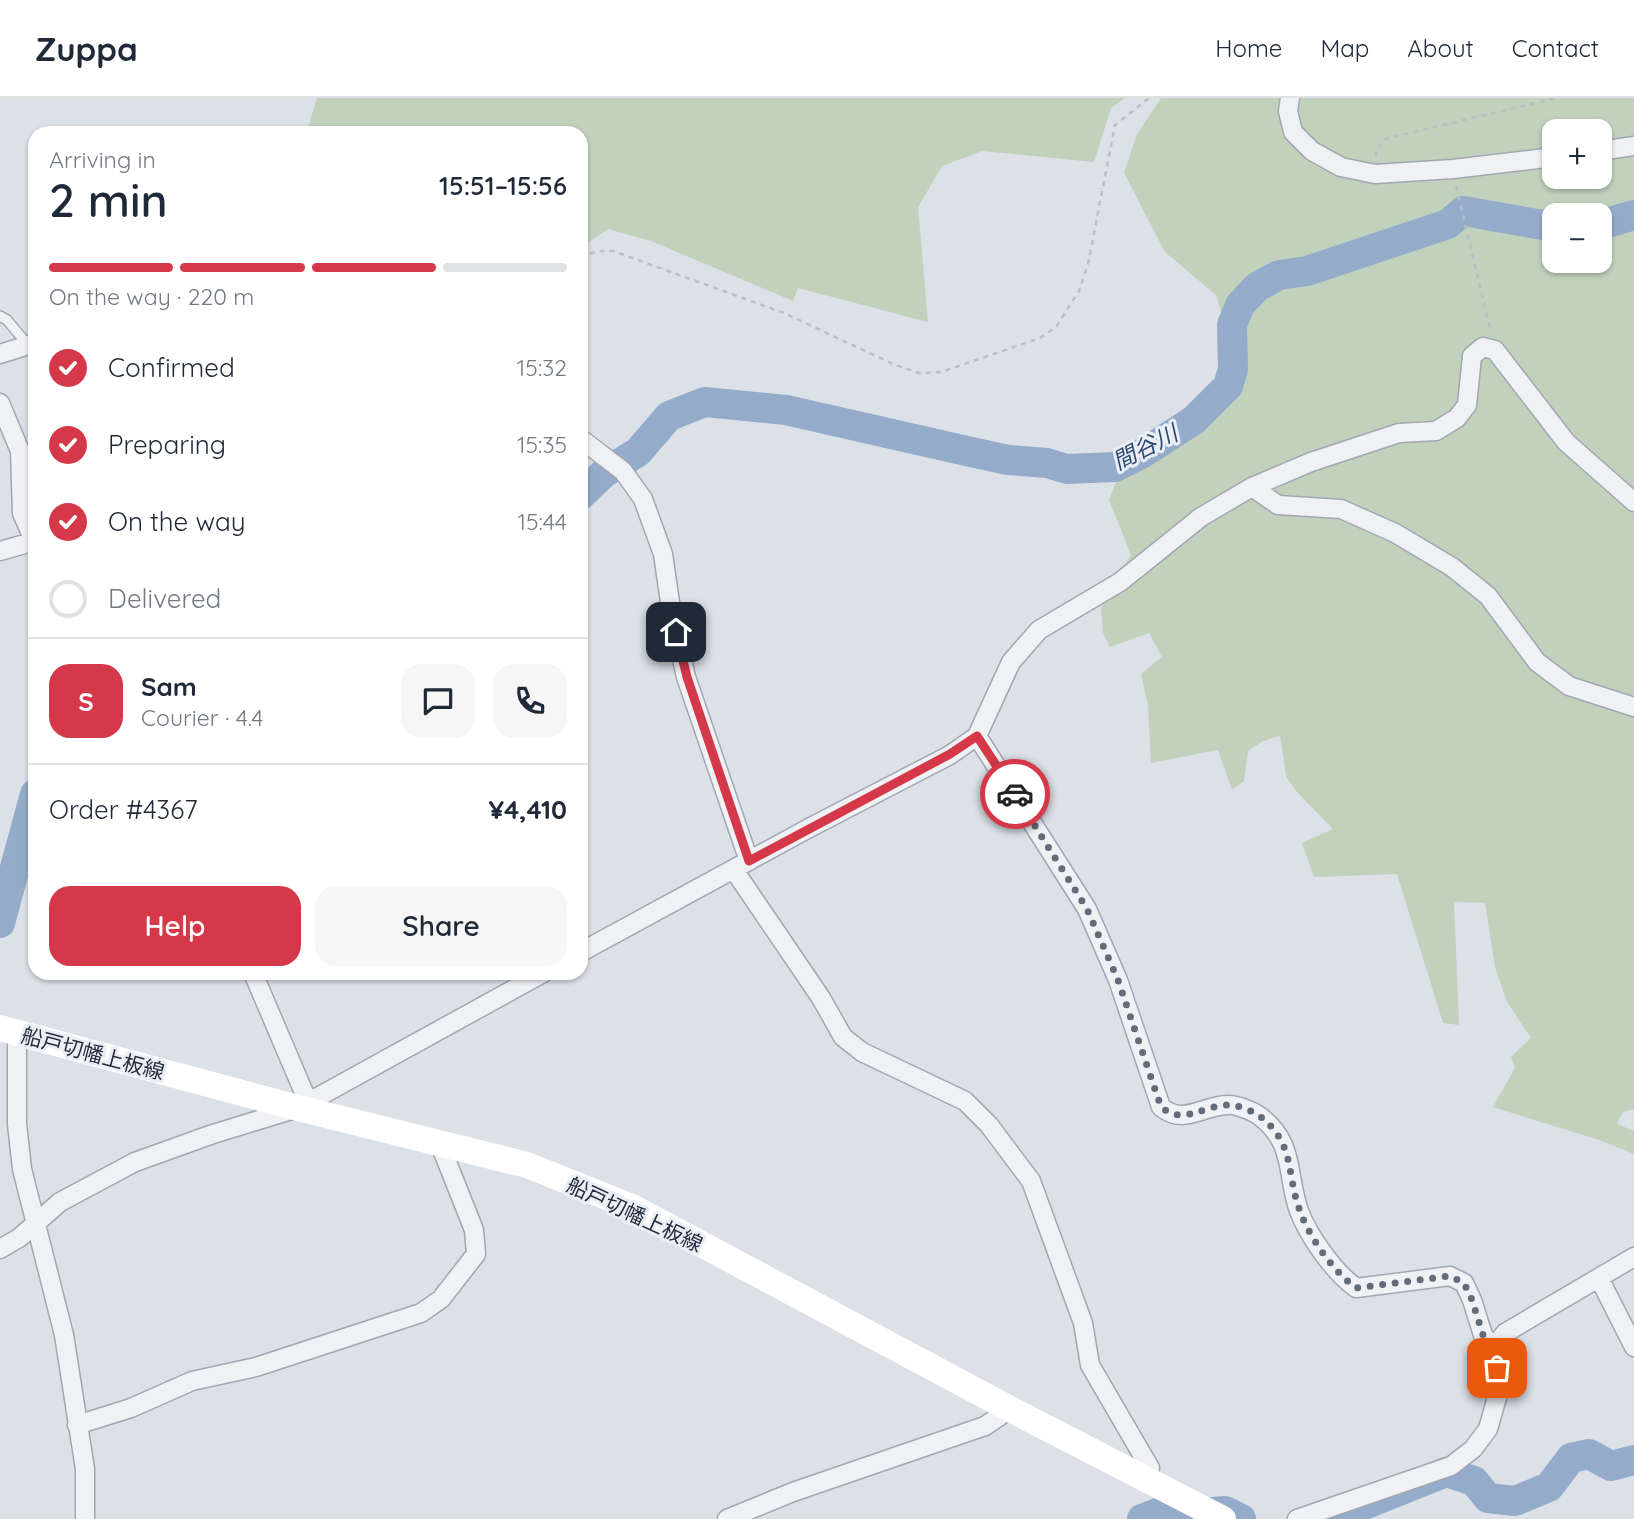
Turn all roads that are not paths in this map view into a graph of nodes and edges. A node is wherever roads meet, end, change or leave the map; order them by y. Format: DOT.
graph roads {
  1 [pos="1290,98"];
  2 [pos="1634,146"];
  3 [pos="1612,149"];
  4 [pos="1542,158"];
  5 [pos="0,316"];
  6 [pos="28,341"];
  7 [pos="28,346"];
  8 [pos="0,354"];
  9 [pos="0,403"];
  10 [pos="588,444"];
  11 [pos="1252,487"];
  12 [pos="1634,502"];
  13 [pos="28,526"];
  14 [pos="28,544"];
  15 [pos="0,551"];
  16 [pos="1634,707"];
  17 [pos="977,736"];
  18 [pos="742,865"];
  19 [pos="588,948"];
  20 [pos="256,980"];
  21 [pos="530,980"];
  22 [pos="8,1030"];
  23 [pos="303,1105"];
  24 [pos="439,1142"];
  25 [pos="36,1223"];
  26 [pos="0,1249"];
  27 [pos="1634,1258"];
  28 [pos="1600,1278"];
  29 [pos="1634,1347"];
  30 [pos="1493,1348"];
  31 [pos="1010,1409"];
  32 [pos="77,1425"];
  33 [pos="1148,1480"];
  34 [pos="1214,1514"];
  35 [pos="85,1519"];
  36 [pos="727,1519"];
  37 [pos="1297,1519"];
  1 -- 4 [label="street"];
  2 -- 3 [label="street"];
  5 -- 6 [label="lane"];
  7 -- 8 [label="street"];
  9 -- 13 [label="street"];
  10 -- 18 [label="street"];
  11 -- 12 [label="street"];
  11 -- 16 [label="street"];
  11 -- 17 [label="street"];
  14 -- 15 [label="street"];
  17 -- 18 [label="street"];
  17 -- 30 [label="street"];
  18 -- 19 [label="street"];
  18 -- 33 [label="street"];
  20 -- 23 [label="street"];
  21 -- 23 [label="street"];
  22 -- 23 [label="main road, 船戸切幡上板線"];
  22 -- 25 [label="street"];
  23 -- 24 [label="main road, 船戸切幡上板線"];
  23 -- 25 [label="street"];
  24 -- 31 [label="main road, 船戸切幡上板線"];
  24 -- 32 [label="street"];
  25 -- 26 [label="street"];
  25 -- 32 [label="street"];
  27 -- 28 [label="street"];
  28 -- 29 [label="street"];
  28 -- 30 [label="street"];
  30 -- 37 [label="street"];
  31 -- 33 [label="main road, 船戸切幡上板線"];
  31 -- 36 [label="street"];
  32 -- 35 [label="street"];
  33 -- 34 [label="main road, 船戸切幡上板線"];
}
